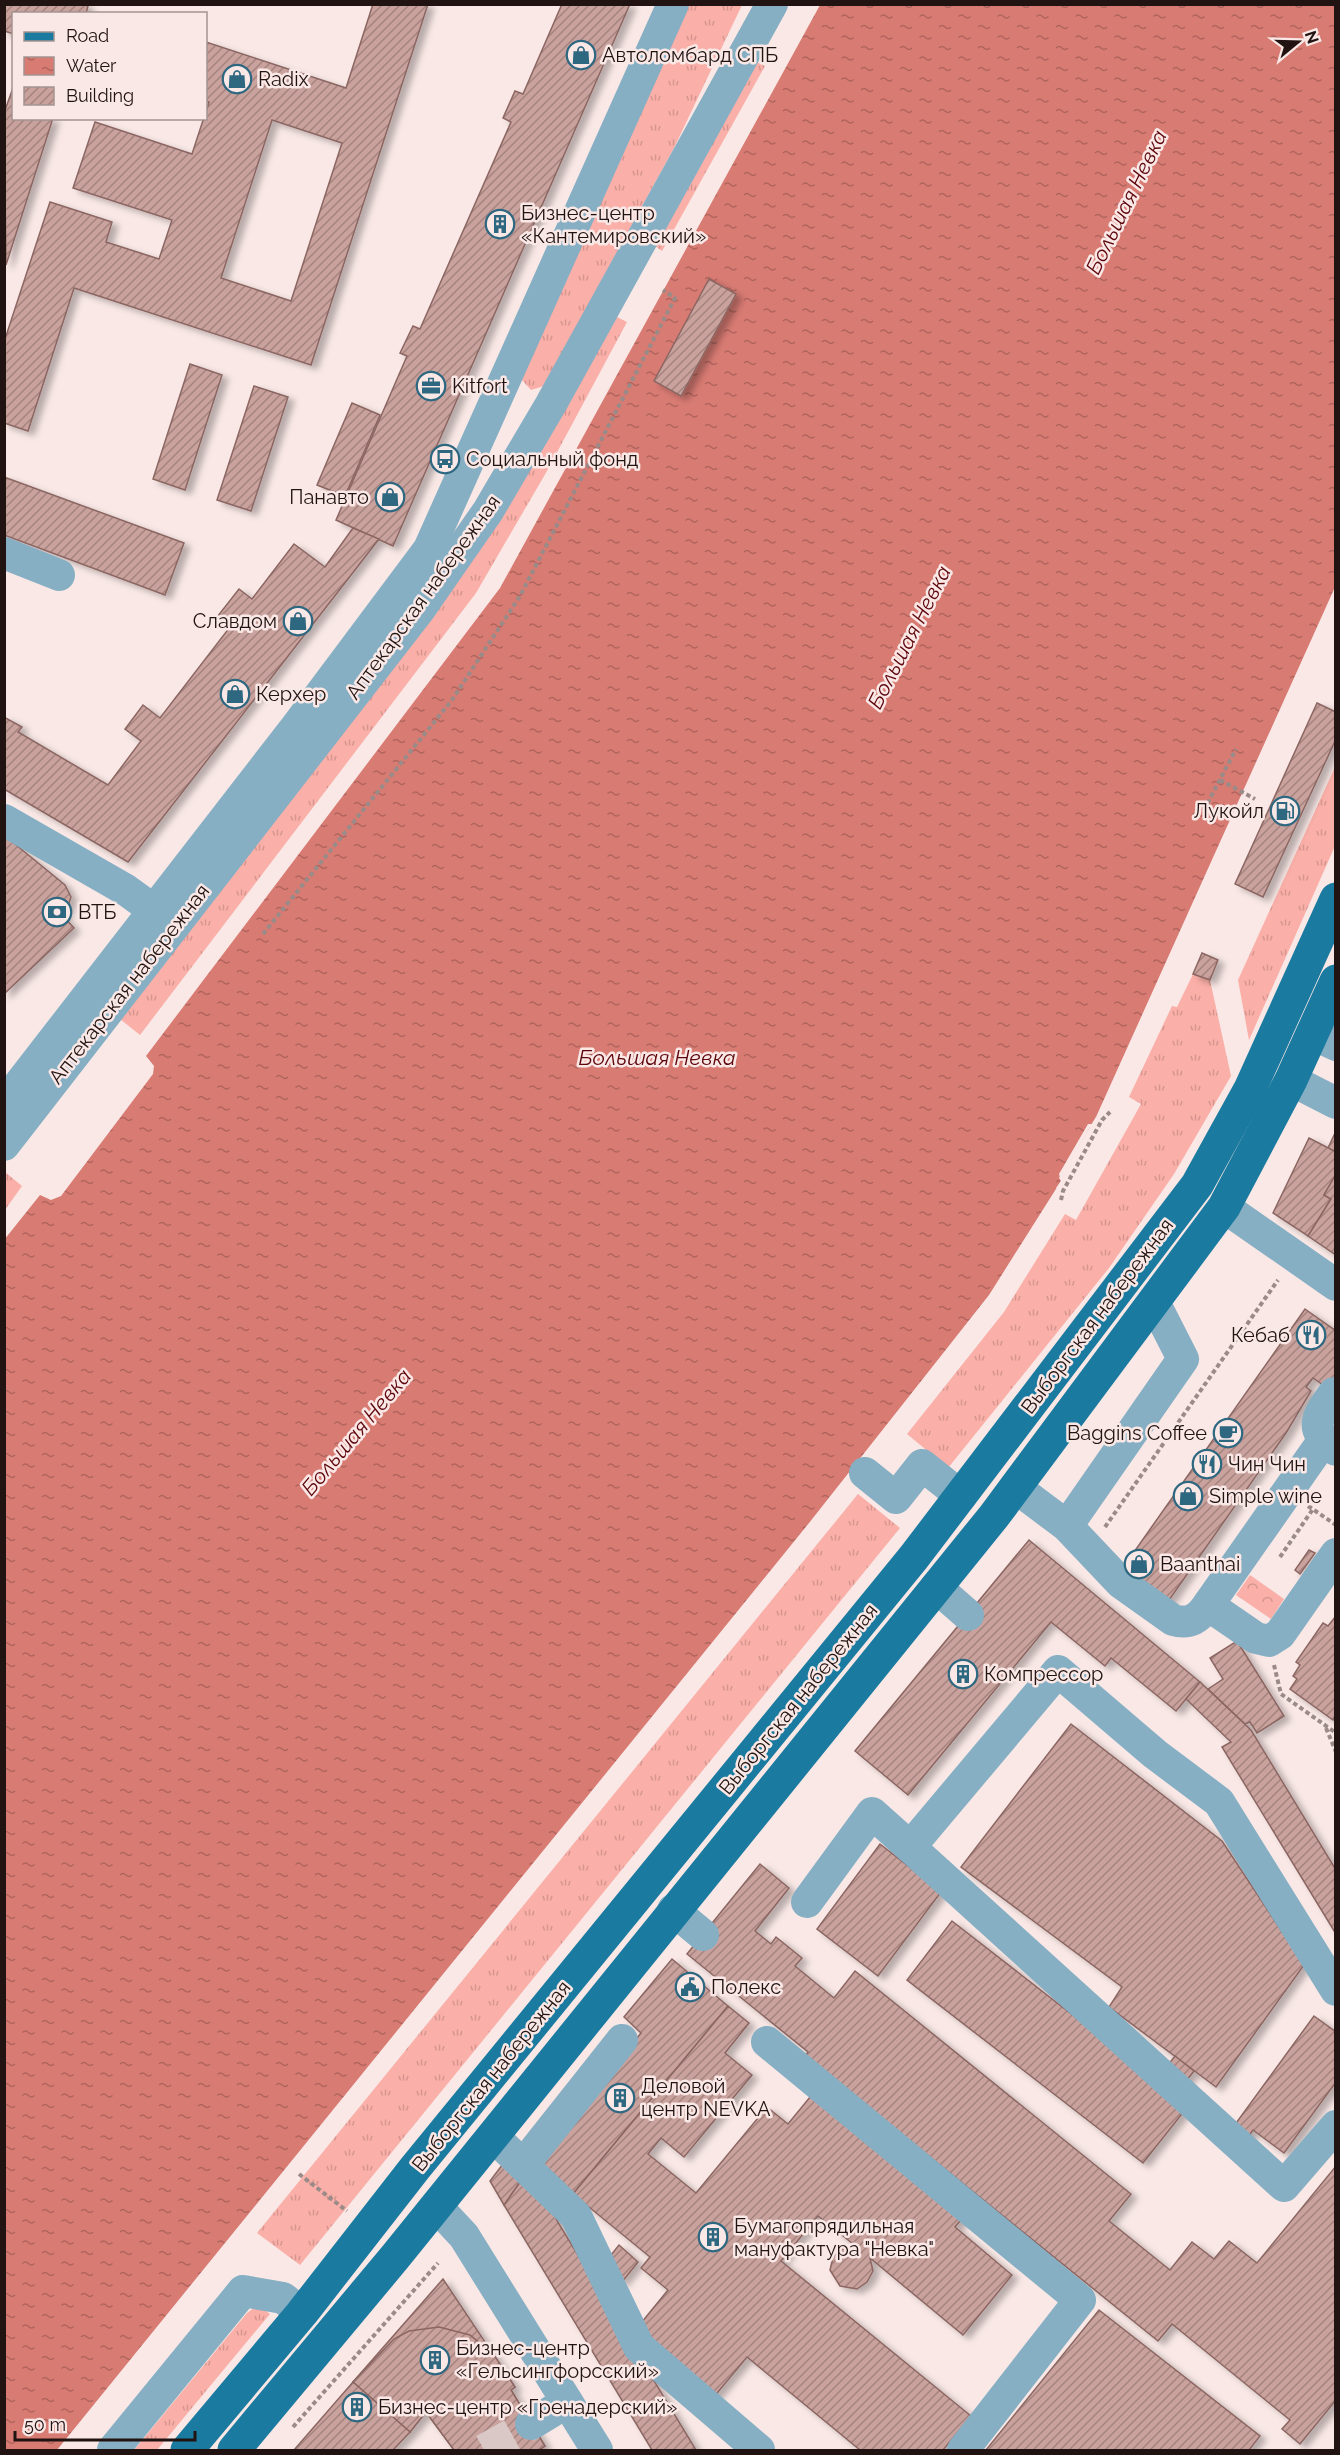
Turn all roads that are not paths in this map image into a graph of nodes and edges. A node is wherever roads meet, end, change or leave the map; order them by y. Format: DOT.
graph roads {
  1 [pos="673,4"];
  2 [pos="772,4"];
  3 [pos="504,381"];
  4 [pos="551,404"];
  5 [pos="4,553"];
  6 [pos="59,575"];
  7 [pos="4,820"];
  8 [pos="1335,899"];
  9 [pos="155,911"];
  10 [pos="1335,981"];
  11 [pos="1324,1039"];
  12 [pos="1291,1080"];
  13 [pos="1335,1103"];
  14 [pos="4,1104"];
  15 [pos="4,1145"];
  16 [pos="1224,1207"];
  17 [pos="1335,1285"];
  18 [pos="1154,1302"];
  19 [pos="1334,1393"];
  20 [pos="1329,1445"];
  21 [pos="865,1473"];
  22 [pos="1015,1487"];
  23 [pos="961,1496"];
  24 [pos="1067,1526"];
  25 [pos="1335,1554"];
  26 [pos="936,1587"];
  27 [pos="1208,1605"];
  28 [pos="968,1615"];
  29 [pos="910,1847"];
  30 [pos="807,1902"];
  31 [pos="673,1910"];
  32 [pos="703,1935"];
  33 [pos="1335,1990"];
  34 [pos="622,2040"];
  35 [pos="767,2042"];
  36 [pos="1335,2126"];
  37 [pos="493,2136"];
  38 [pos="523,2165"];
  39 [pos="435,2206"];
  40 [pos="302,2313"];
  41 [pos="567,2402"];
  42 [pos="531,2424"];
  43 [pos="113,2451"];
  44 [pos="187,2451"];
  45 [pos="234,2451"];
  46 [pos="597,2451"];
  47 [pos="759,2451"];
  48 [pos="963,2451"];
  1 -- 3 [label="street, Аптекарская набережная"];
  2 -- 4 [label="street, Аптекарская набережная"];
  3 -- 4 [label="street"];
  3 -- 9 [label="street, Аптекарская набережная"];
  4 -- 15 [label="street, Аптекарская набережная"];
  5 -- 6 [label="street"];
  7 -- 9 [label="street"];
  8 -- 23 [label="main road, Выборгская набережная"];
  9 -- 14 [label="street, Аптекарская набережная"];
  10 -- 11 [label="main road, Выборгская набережная"];
  11 -- 12 [label="main road, Выборгская набережная"];
  12 -- 13 [label="street"];
  12 -- 16 [label="main road, Выборгская набережная"];
  16 -- 17 [label="street"];
  16 -- 18 [label="main road, Выборгская набережная"];
  18 -- 22 [label="main road, Выборгская набережная"];
  18 -- 24 [label="street"];
  19 -- 20 [label="street"];
  20 -- 27 [label="street"];
  21 -- 23 [label="street"];
  22 -- 24 [label="street"];
  22 -- 26 [label="main road, Выборгская набережная"];
  23 -- 40 [label="main road, Выборгская набережная"];
  24 -- 27 [label="street"];
  25 -- 27 [label="street"];
  26 -- 28 [label="street"];
  26 -- 31 [label="main road, Выборгская набережная"];
  29 -- 30 [label="street"];
  29 -- 33 [label="street"];
  29 -- 36 [label="street"];
  31 -- 32 [label="street"];
  31 -- 37 [label="main road, Выборгская набережная"];
  34 -- 38 [label="street"];
  35 -- 48 [label="street"];
  37 -- 38 [label="street"];
  37 -- 39 [label="main road, Выборгская набережная"];
  38 -- 47 [label="street"];
  39 -- 41 [label="street"];
  39 -- 45 [label="main road, Выборгская набережная"];
  40 -- 43 [label="street"];
  40 -- 44 [label="main road, Выборгская набережная"];
  41 -- 42 [label="street"];
  41 -- 46 [label="street"];
}
